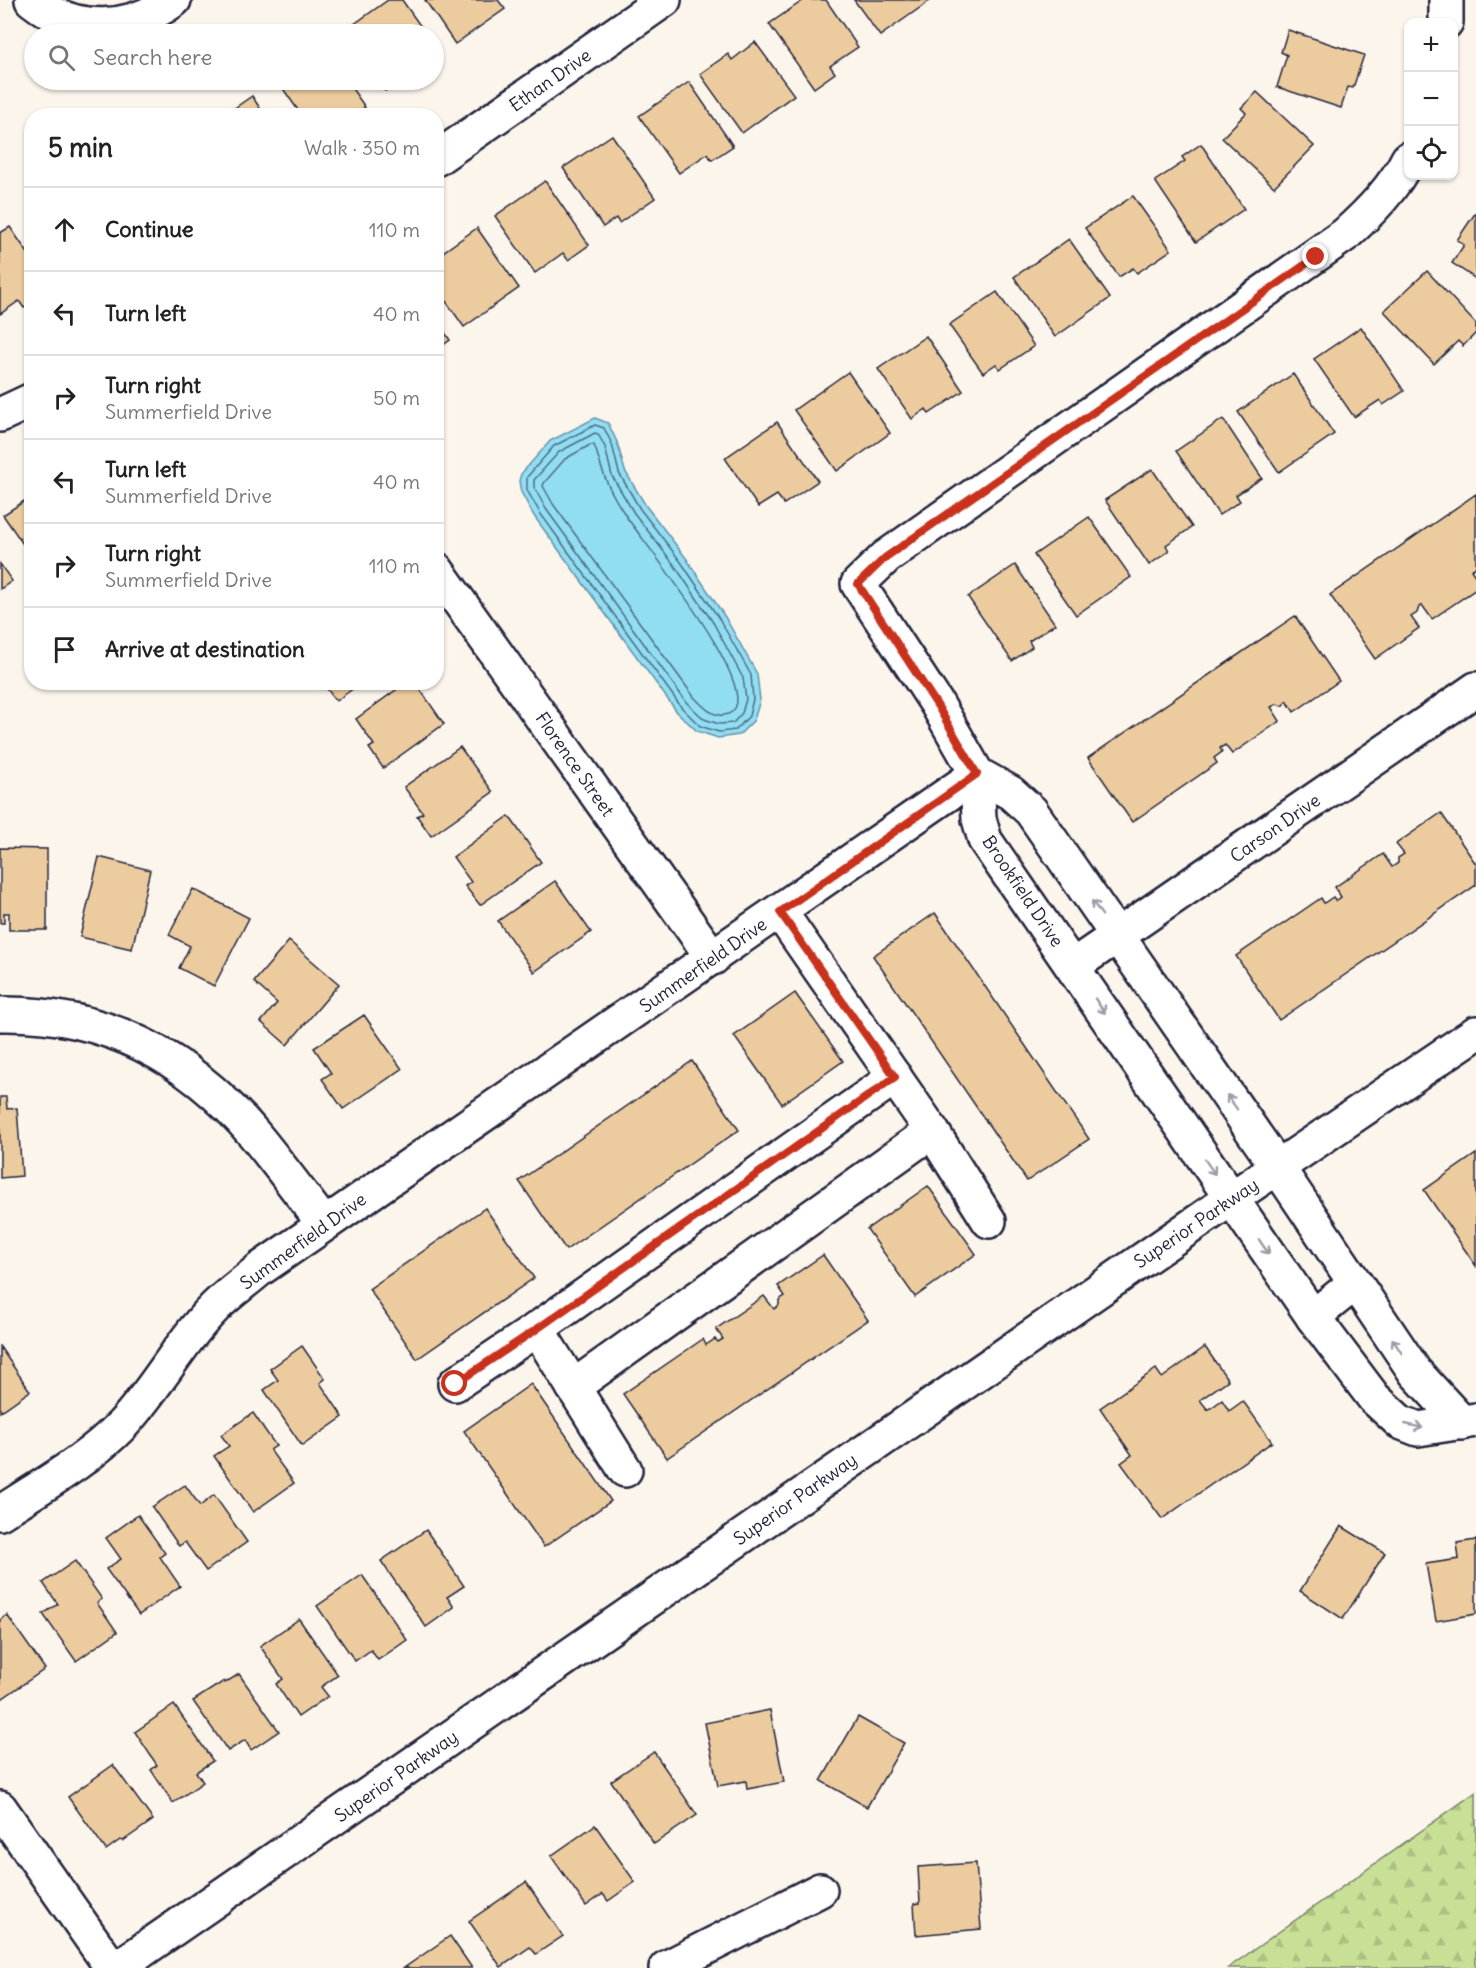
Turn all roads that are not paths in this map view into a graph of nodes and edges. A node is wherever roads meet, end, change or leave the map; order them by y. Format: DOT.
graph roads {
  1 [pos="32,0"];
  2 [pos="174,0"];
  3 [pos="664,0"];
  4 [pos="1446,0"];
  5 [pos="1446,18"];
  6 [pos="94,24"];
  7 [pos="121,24"];
  8 [pos="444,153"];
  9 [pos="1404,165"];
  10 [pos="24,404"];
  11 [pos="0,415"];
  12 [pos="444,580"];
  13 [pos="1476,689"];
  14 [pos="977,774"];
  15 [pos="780,912"];
  16 [pos="1117,936"];
  17 [pos="713,958"];
  18 [pos="1073,966"];
  19 [pos="0,1014"];
  20 [pos="1476,1033"];
  21 [pos="895,1077"];
  22 [pos="932,1131"];
  23 [pos="1278,1168"];
  24 [pos="1232,1198"];
  25 [pos="989,1221"];
  26 [pos="324,1224"];
  27 [pos="1356,1282"];
  28 [pos="1313,1317"];
  29 [pos="537,1329"];
  30 [pos="1414,1372"];
  31 [pos="455,1384"];
  32 [pos="573,1387"];
  33 [pos="1374,1398"];
  34 [pos="1469,1421"];
  35 [pos="625,1470"];
  36 [pos="0,1514"];
  37 [pos="0,1808"];
  38 [pos="820,1890"];
  39 [pos="131,1964"];
  40 [pos="666,1968"];
  1 -- 6 [label="street"];
  2 -- 7 [label="street"];
  3 -- 8 [label="street, Ethan Drive"];
  4 -- 5 [label="street"];
  9 -- 14 [label="street"];
  10 -- 11 [label="street"];
  12 -- 17 [label="street, Florence Street"];
  13 -- 16 [label="street, Carson Drive"];
  14 -- 15 [label="street, Summerfield Drive"];
  16 -- 14 [label="street, Brookfield Drive, one-way"];
  14 -- 18 [label="street, Brookfield Drive"];
  15 -- 17 [label="street, Summerfield Drive"];
  15 -- 21 [label="street"];
  16 -- 18 [label="street, Carson Drive"];
  23 -- 16 [label="street, Brookfield Drive, one-way"];
  17 -- 26 [label="street, Summerfield Drive"];
  18 -- 24 [label="street, Brookfield Drive, one-way"];
  19 -- 26 [label="street"];
  20 -- 23 [label="street, Superior Parkway"];
  21 -- 22 [label="street"];
  21 -- 29 [label="street"];
  22 -- 25 [label="street"];
  22 -- 32 [label="street"];
  23 -- 24 [label="street, Superior Parkway"];
  23 -- 27 [label="street, Brookfield Drive"];
  24 -- 28 [label="street, Brookfield Drive, one-way"];
  24 -- 39 [label="street, Superior Parkway"];
  26 -- 36 [label="street, Summerfield Drive"];
  27 -- 28 [label="street"];
  30 -- 27 [label="street, Brookfield Drive, one-way"];
  28 -- 33 [label="street, Brookfield Drive"];
  29 -- 31 [label="street"];
  29 -- 32 [label="street"];
  30 -- 33 [label="street"];
  30 -- 34 [label="street, Brookfield Drive"];
  32 -- 35 [label="street"];
  33 -- 34 [label="street, Brookfield Drive, one-way"];
  37 -- 39 [label="street"];
  38 -- 40 [label="street"];
}
